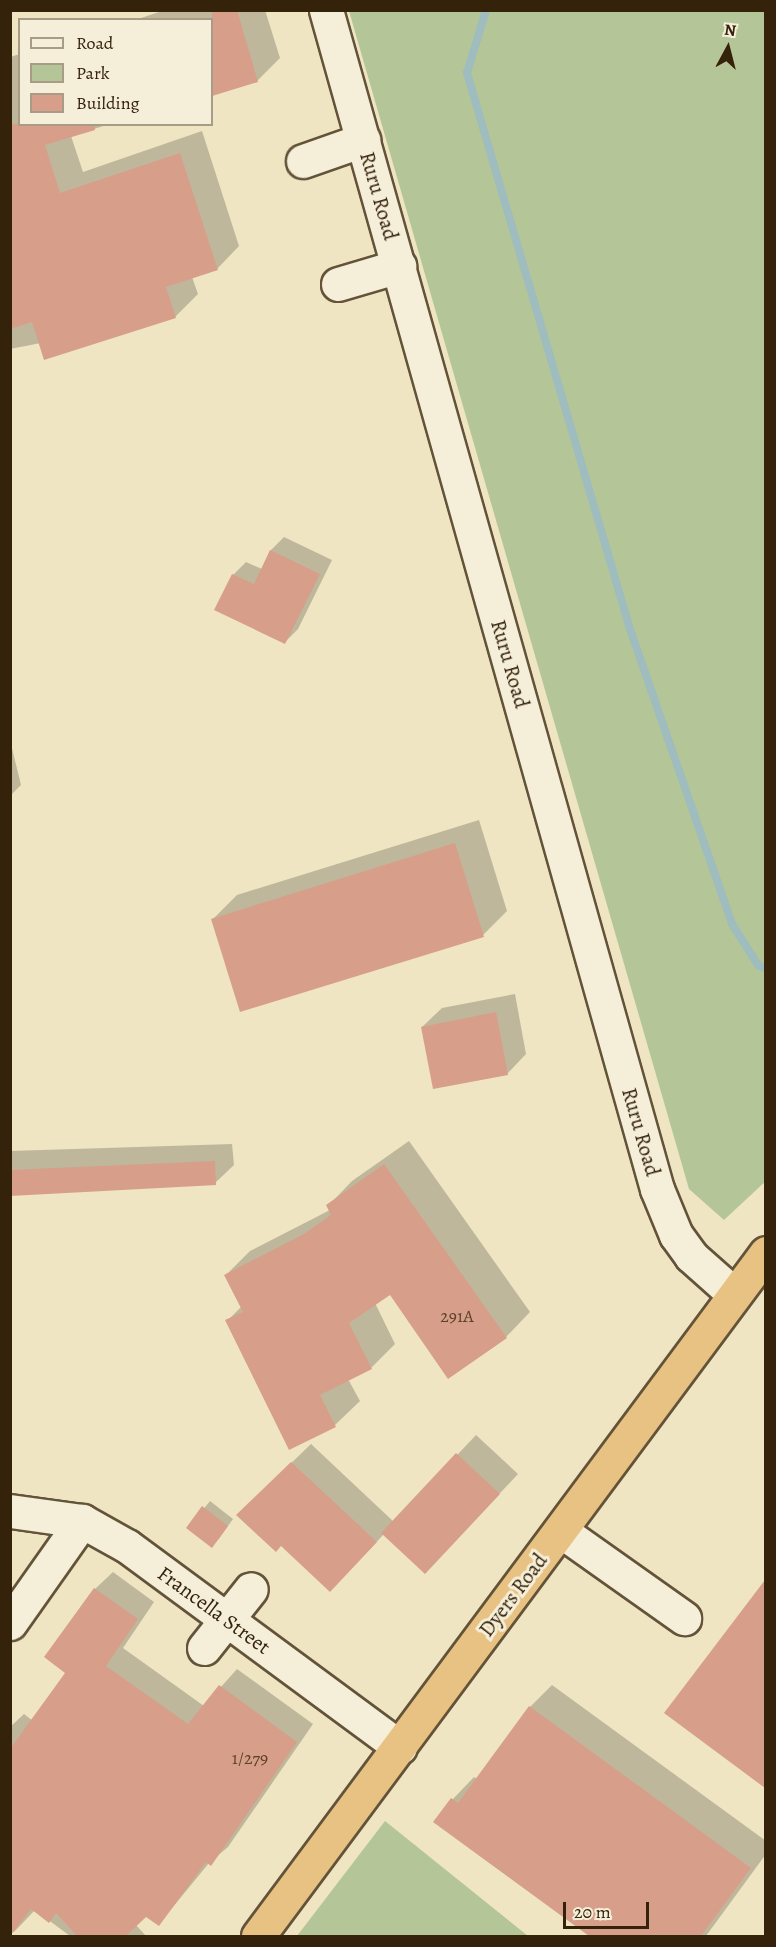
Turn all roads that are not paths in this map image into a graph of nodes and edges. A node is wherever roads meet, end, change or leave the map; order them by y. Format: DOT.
graph roads {
  1 [pos="326,10"];
  2 [pos="363,140"];
  3 [pos="303,161"];
  4 [pos="399,266"];
  5 [pos="338,284"];
  6 [pos="765,1253"];
  7 [pos="734,1294"];
  8 [pos="10,1511"];
  9 [pos="82,1521"];
  10 [pos="561,1531"];
  11 [pos="251,1589"];
  12 [pos="684,1618"];
  13 [pos="227,1619"];
  14 [pos="10,1623"];
  15 [pos="204,1648"];
  16 [pos="400,1747"];
  17 [pos="258,1936"];
  1 -- 2 [label="street, Ruru Road"];
  2 -- 3 [label="street"];
  2 -- 4 [label="street, Ruru Road"];
  4 -- 5 [label="street"];
  4 -- 7 [label="street, Ruru Road"];
  6 -- 7 [label="highway, Dyers Road"];
  7 -- 10 [label="highway, Dyers Road"];
  8 -- 9 [label="street, Francella Street"];
  9 -- 13 [label="street, Francella Street"];
  9 -- 14 [label="street"];
  10 -- 12 [label="street"];
  10 -- 16 [label="highway, Dyers Road"];
  11 -- 13 [label="street"];
  13 -- 15 [label="street"];
  13 -- 16 [label="street, Francella Street"];
  16 -- 17 [label="highway, Dyers Road"];
}
